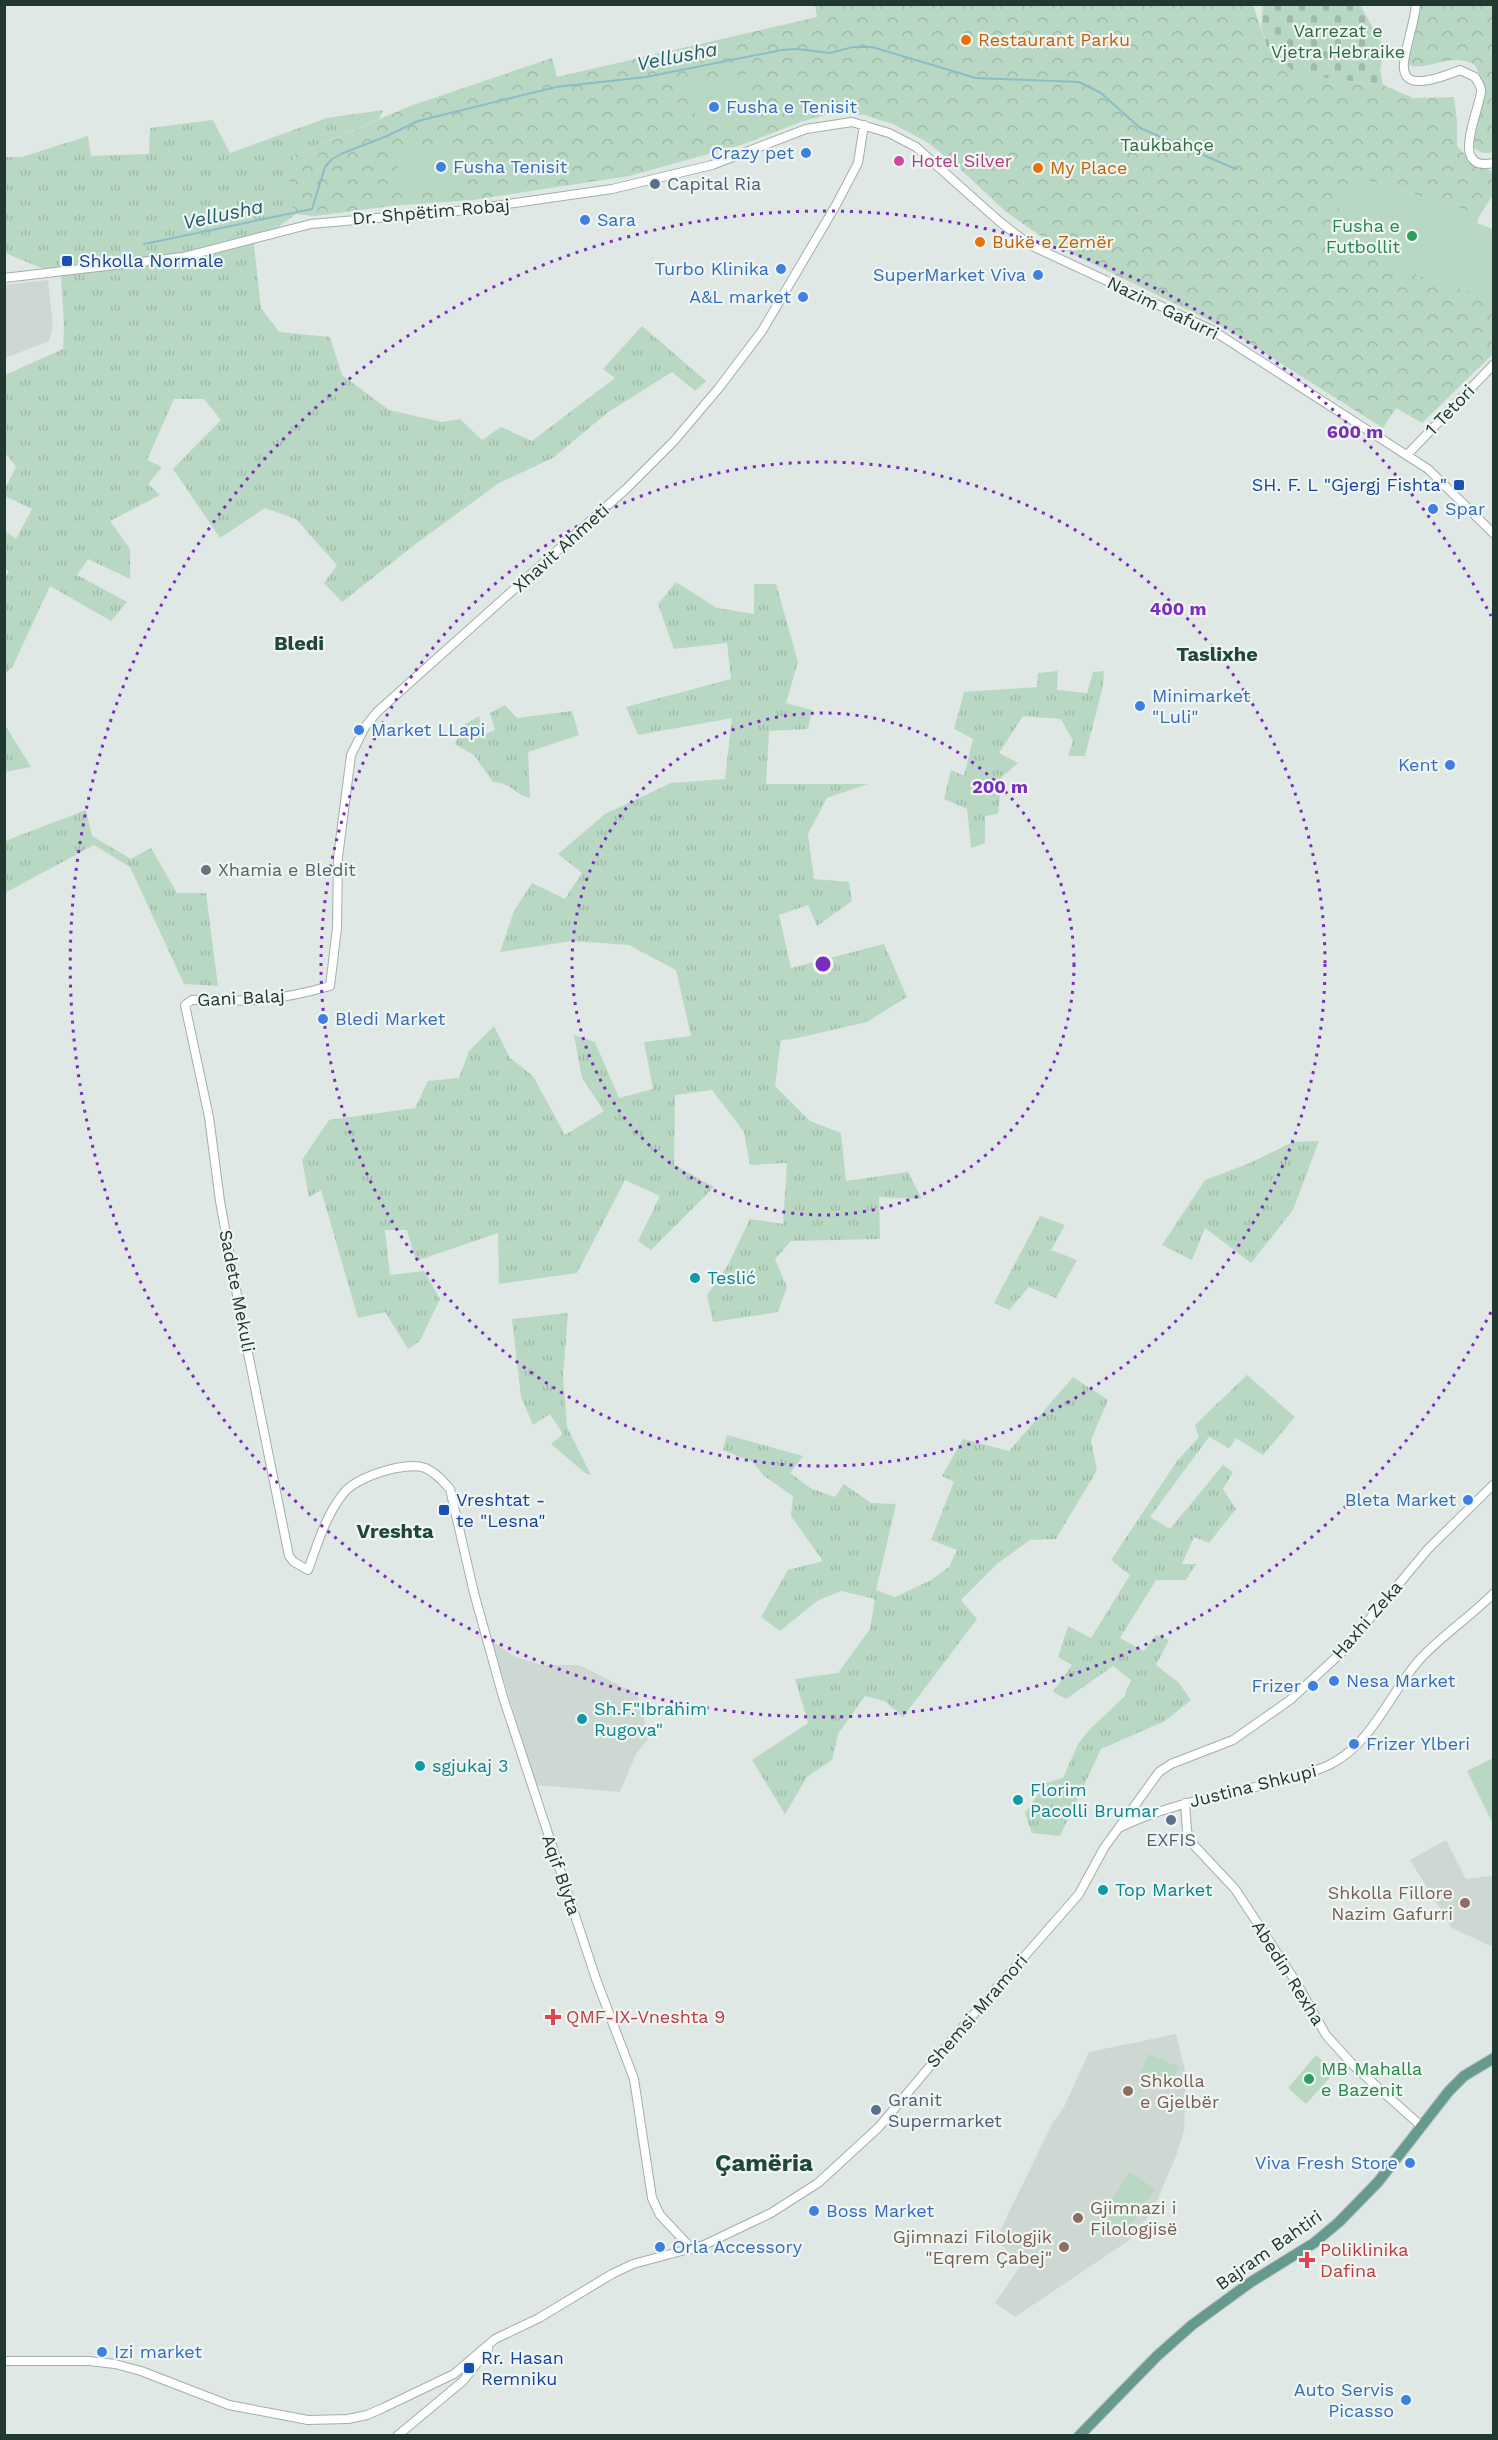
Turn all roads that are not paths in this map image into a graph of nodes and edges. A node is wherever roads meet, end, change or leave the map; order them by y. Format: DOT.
graph roads {
  1 [pos="1416,4"];
  2 [pos="852,122"];
  3 [pos="864,125"];
  4 [pos="1494,163"];
  5 [pos="4,278"];
  6 [pos="1494,364"];
  7 [pos="1407,455"];
  8 [pos="1494,534"];
  9 [pos="330,986"];
  10 [pos="187,1002"];
  11 [pos="1494,1484"];
  12 [pos="450,1489"];
  13 [pos="1494,1593"];
  14 [pos="1185,1803"];
  15 [pos="1120,1827"];
  16 [pos="1494,2058"];
  17 [pos="1420,2125"];
  18 [pos="692,2249"];
  19 [pos="495,2339"];
  20 [pos="4,2361"];
  21 [pos="397,2436"];
  22 [pos="1079,2436"];
  1 -- 4 [label="street"];
  2 -- 3 [label="street, Nazim Gafurri"];
  2 -- 5 [label="street, Dr. Shpëtim Robaj"];
  3 -- 7 [label="street, Nazim Gafurri"];
  3 -- 9 [label="street, Xhavit Ahmeti"];
  6 -- 7 [label="street, 1 Tetori"];
  7 -- 8 [label="street, Nazim Gafurri"];
  9 -- 10 [label="street, Gani Balaj"];
  10 -- 12 [label="street, Sadete Mekuli"];
  11 -- 15 [label="street, Haxhi Zeka"];
  12 -- 18 [label="street, Aqif Blyta"];
  13 -- 14 [label="street, Justina Shkupi"];
  14 -- 15 [label="street, Justina Shkupi"];
  14 -- 17 [label="street, Abedin Rexha"];
  15 -- 18 [label="street, Shemsi Mramori"];
  16 -- 17 [label="main road, Bajram Bahtiri"];
  17 -- 22 [label="main road, Bajram Bahtiri"];
  18 -- 19 [label="street, Shemsi Mramori"];
  19 -- 20 [label="street"];
  19 -- 21 [label="street"];
}
